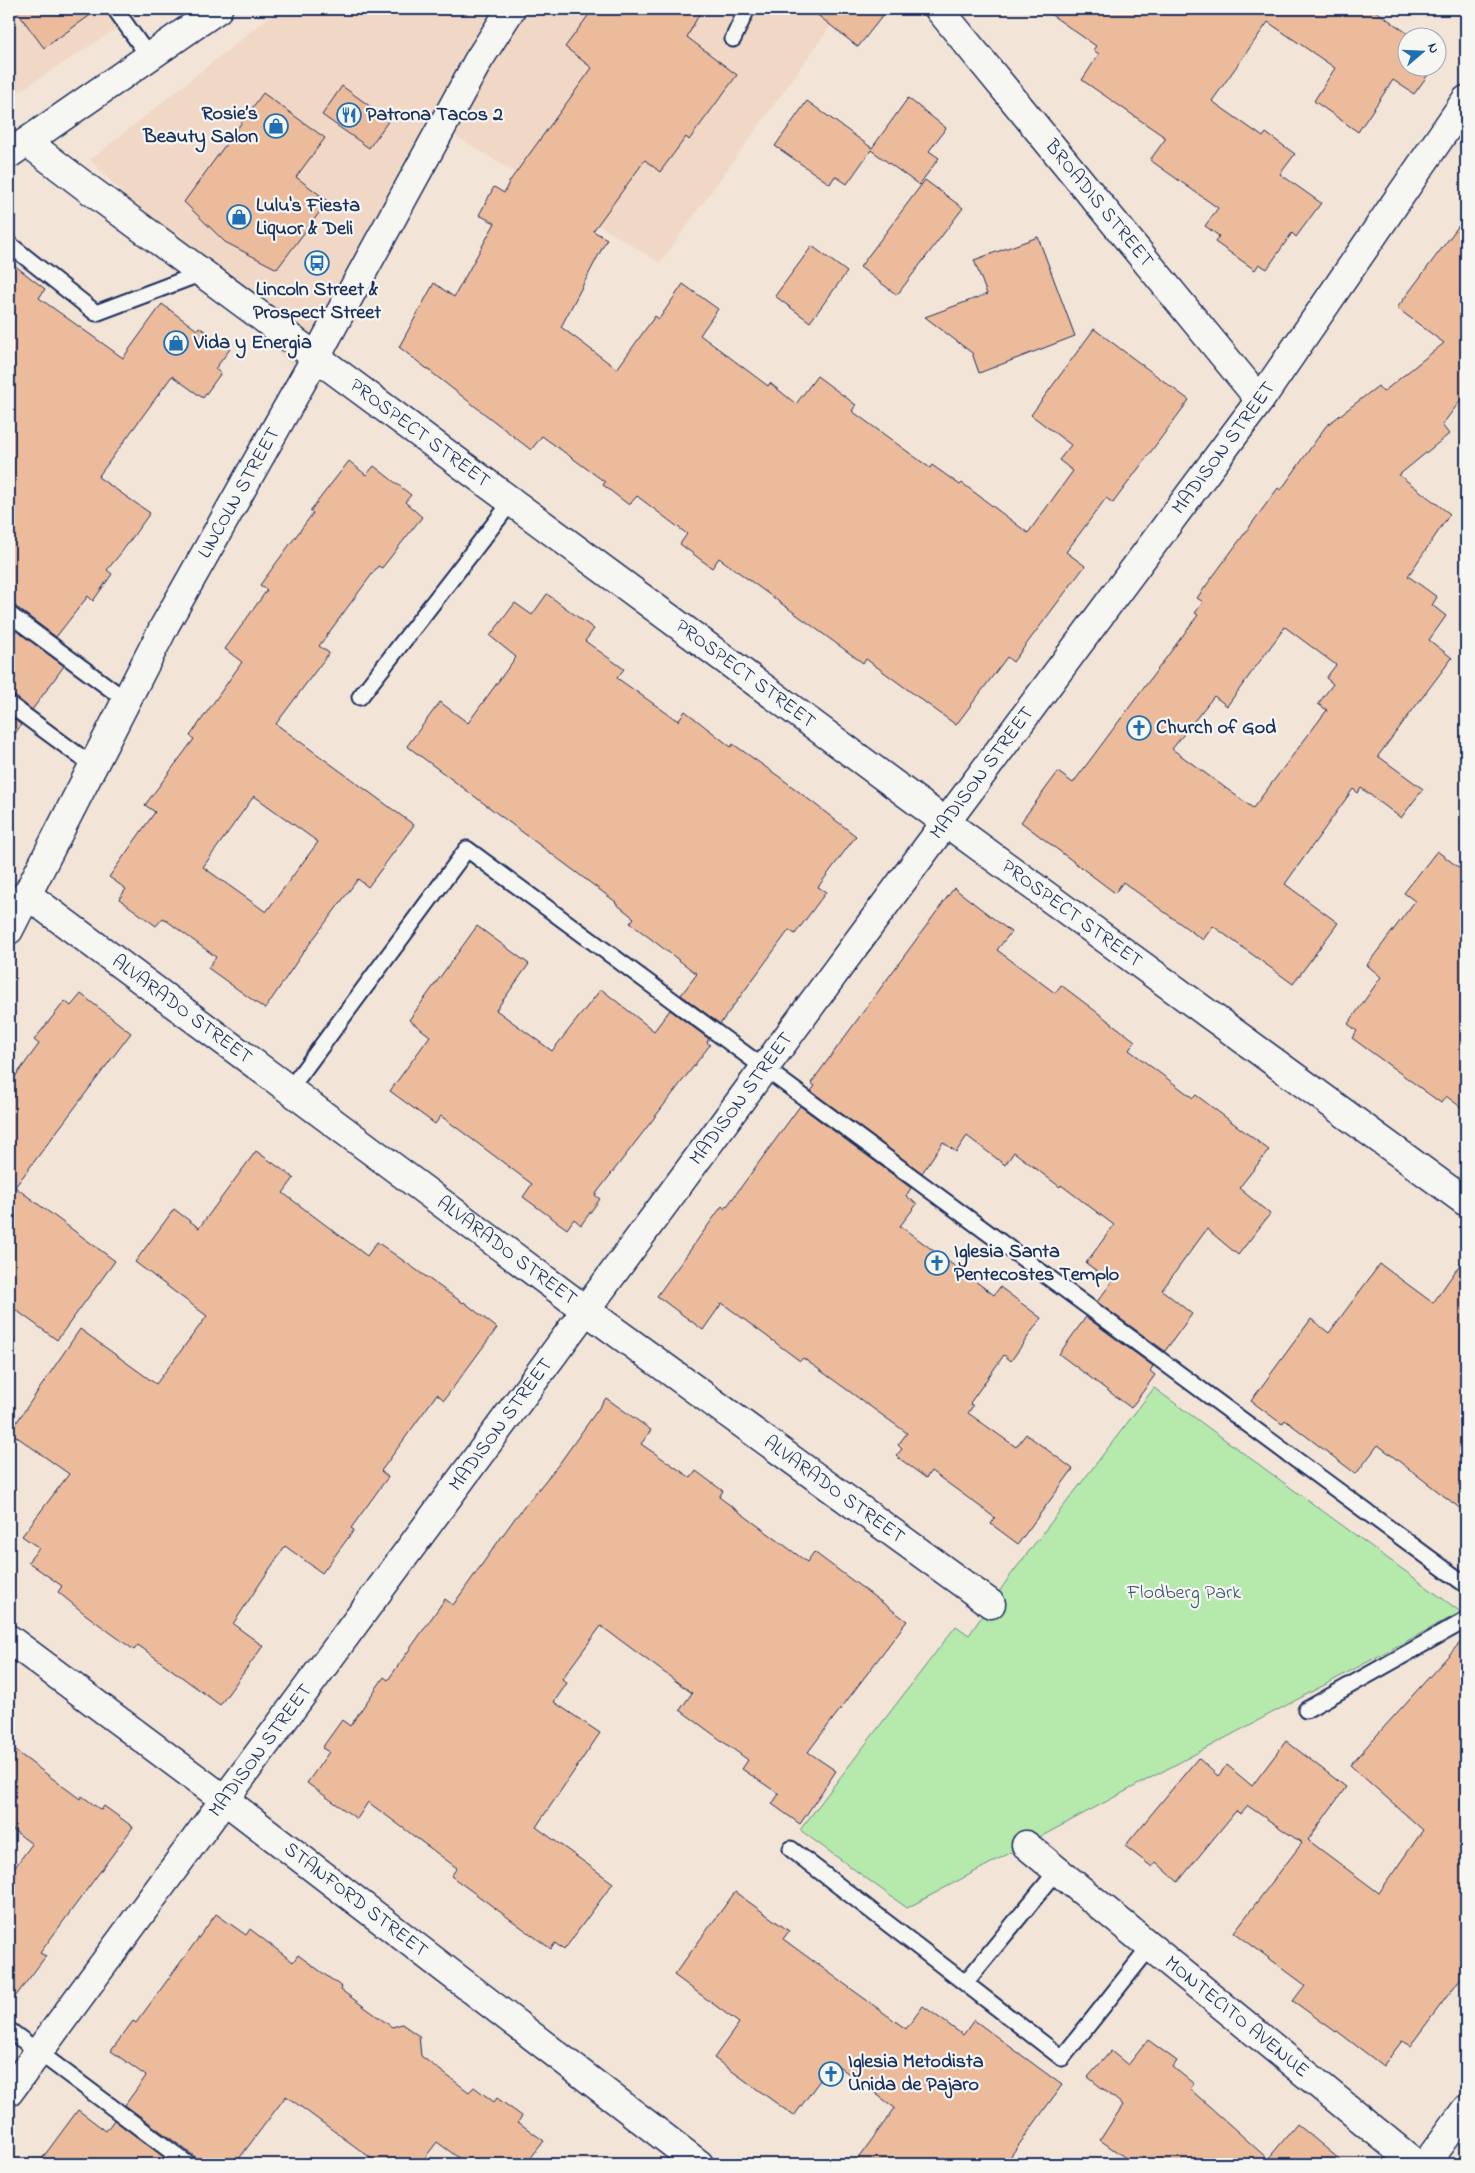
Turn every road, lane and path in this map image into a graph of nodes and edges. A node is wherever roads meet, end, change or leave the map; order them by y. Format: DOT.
graph roads {
  1 [pos="116,9"];
  2 [pos="218,9"];
  3 [pos="492,9"];
  4 [pos="511,9"];
  5 [pos="747,9"];
  6 [pos="939,9"];
  7 [pos="733,39"];
  8 [pos="149,57"];
  9 [pos="478,61"];
  10 [pos="1466,100"];
  11 [pos="18,148"];
  12 [pos="9,244"];
  13 [pos="202,273"];
  14 [pos="316,357"];
  15 [pos="1260,400"];
  16 [pos="512,501"];
  17 [pos="9,614"];
  18 [pos="360,697"];
  19 [pos="127,701"];
  20 [pos="9,704"];
  21 [pos="93,766"];
  22 [pos="946,822"];
  23 [pos="15,912"];
  24 [pos="766,1068"];
  25 [pos="289,1090"];
  26 [pos="1466,1202"];
  27 [pos="587,1311"];
  28 [pos="1466,1585"];
  29 [pos="991,1604"];
  30 [pos="1466,1620"];
  31 [pos="9,1639"];
  32 [pos="1306,1710"];
  33 [pos="224,1800"];
  34 [pos="1026,1845"];
  35 [pos="792,1849"];
  36 [pos="1057,1871"];
  37 [pos="1150,1947"];
  38 [pos="965,1983"];
  39 [pos="9,2030"];
  40 [pos="38,2052"];
  41 [pos="9,2092"];
  42 [pos="1466,2109"];
  43 [pos="188,2164"];
  44 [pos="699,2164"];
  45 [pos="1416,2164"];
  46 [pos="1426,2164"];
  1 -- 8 [label="lane"];
  2 -- 8 [label="street"];
  3 -- 9 [label="street, LINCOLN STREET"];
  4 -- 9 [label="street, LINCOLN STREET"];
  5 -- 7 [label="lane"];
  6 -- 15 [label="street, BROADIS STREET"];
  8 -- 11 [label="street"];
  9 -- 14 [label="street, LINCOLN STREET"];
  10 -- 15 [label="street, MADISON STREET"];
  11 -- 13 [label="street, PROSPECT STREET"];
  12 -- 13 [label="lane"];
  13 -- 14 [label="street, PROSPECT STREET"];
  14 -- 16 [label="street, PROSPECT STREET"];
  14 -- 19 [label="street, LINCOLN STREET"];
  15 -- 22 [label="street, MADISON STREET"];
  16 -- 18 [label="lane"];
  16 -- 22 [label="street, PROSPECT STREET"];
  17 -- 19 [label="lane"];
  19 -- 21 [label="street, LINCOLN STREET"];
  20 -- 21 [label="lane"];
  21 -- 23 [label="street, LINCOLN STREET"];
  22 -- 24 [label="street, MADISON STREET"];
  22 -- 26 [label="street, PROSPECT STREET"];
  23 -- 25 [label="street, ALVARADO STREET"];
  24 -- 25 [label="lane"];
  24 -- 27 [label="street, MADISON STREET"];
  24 -- 28 [label="lane"];
  25 -- 27 [label="street, ALVARADO STREET"];
  27 -- 29 [label="street, ALVARADO STREET"];
  27 -- 33 [label="street, MADISON STREET"];
  30 -- 32 [label="lane"];
  31 -- 33 [label="street, STANFORD STREET"];
  33 -- 40 [label="street, MADISON STREET"];
  33 -- 44 [label="street, STANFORD STREET"];
  34 -- 36 [label="street, MONTECITO AVENUE"];
  35 -- 38 [label="lane"];
  36 -- 37 [label="street, MONTECITO AVENUE"];
  36 -- 38 [label="lane"];
  37 -- 38 [label="lane"];
  37 -- 45 [label="street, MONTECITO AVENUE"];
  39 -- 40 [label="lane"];
  40 -- 41 [label="street, MADISON STREET"];
  40 -- 43 [label="lane"];
  42 -- 46 [label="street"];
}
